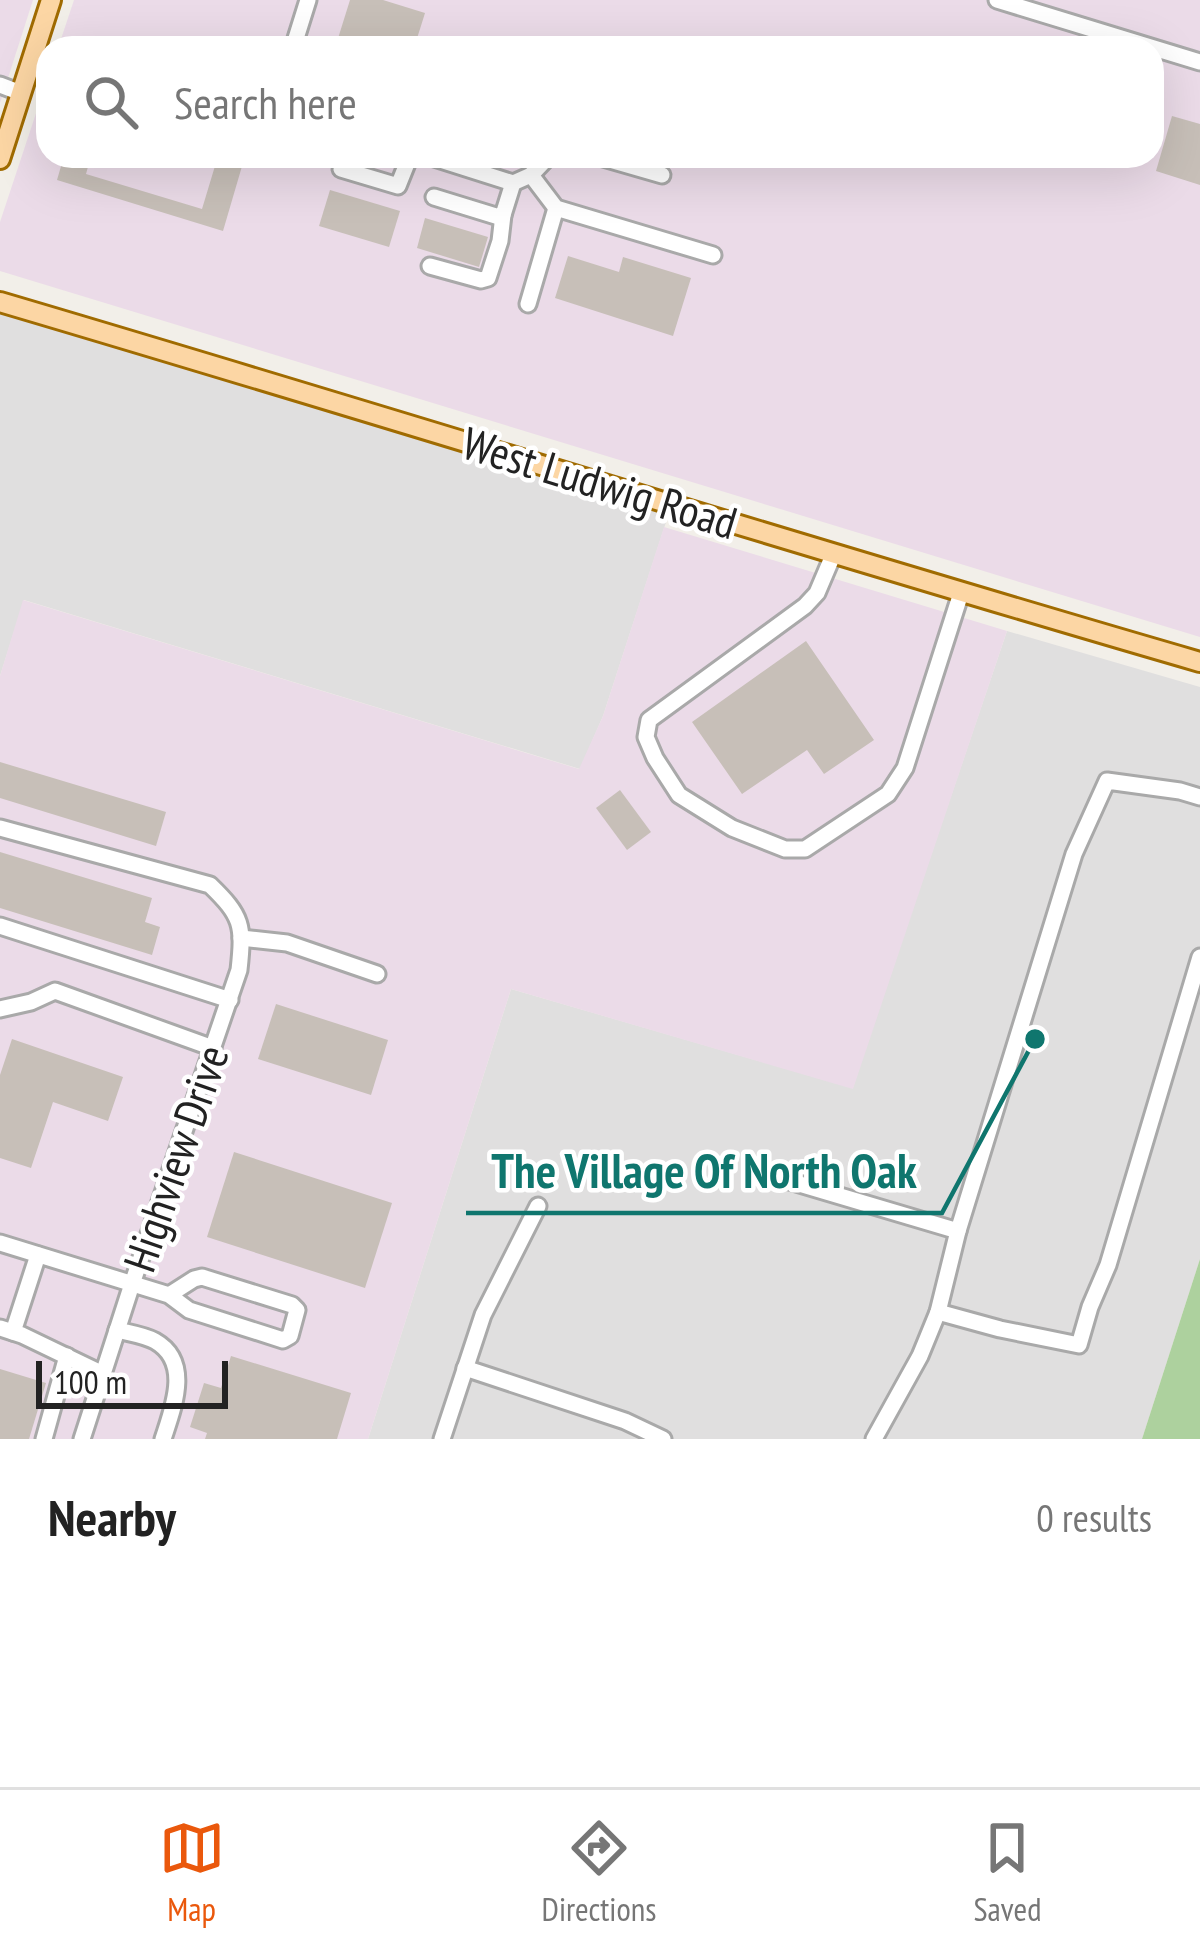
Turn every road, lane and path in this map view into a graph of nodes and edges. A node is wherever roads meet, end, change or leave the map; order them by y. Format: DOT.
graph roads {
  1 [pos="51,0"];
  2 [pos="308,0"];
  3 [pos="997,0"];
  4 [pos="39,36"];
  5 [pos="297,36"];
  6 [pos="1115,36"];
  7 [pos="36,46"];
  8 [pos="1164,51"];
  9 [pos="1200,62"];
  10 [pos="0,85"];
  11 [pos="21,92"];
  12 [pos="0,159"];
  13 [pos="405,168"];
  14 [pos="466,168"];
  15 [pos="537,168"];
  16 [pos="638,168"];
  17 [pos="340,169"];
  18 [pos="531,175"];
  19 [pos="662,175"];
  20 [pos="513,183"];
  21 [pos="434,197"];
  22 [pos="556,208"];
  23 [pos="503,215"];
  24 [pos="713,255"];
  25 [pos="430,266"];
  26 [pos="0,302"];
  27 [pos="528,304"];
  28 [pos="834,554"];
  29 [pos="961,592"];
  30 [pos="1200,662"];
  31 [pos="1200,797"];
  32 [pos="0,828"];
  33 [pos="0,926"];
  34 [pos="241,938"];
  35 [pos="1200,957"];
  36 [pos="377,974"];
  37 [pos="230,1000"];
  38 [pos="0,1009"];
  39 [pos="213,1048"];
  40 [pos="769,1175"];
  41 [pos="538,1206"];
  42 [pos="958,1231"];
  43 [pos="0,1244"];
  44 [pos="38,1255"];
  45 [pos="132,1284"];
  46 [pos="169,1294"];
  47 [pos="938,1312"];
  48 [pos="7,1330"];
  49 [pos="117,1330"];
  50 [pos="67,1356"];
  51 [pos="465,1368"];
  52 [pos="103,1374"];
  53 [pos="44,1439"];
  54 [pos="82,1439"];
  55 [pos="163,1439"];
  56 [pos="442,1439"];
  57 [pos="662,1439"];
  58 [pos="874,1439"];
  1 -- 4 [label="main road"];
  2 -- 5 [label="street"];
  3 -- 6 [label="street"];
  7 -- 11 [label="main road"];
  8 -- 9 [label="street"];
  10 -- 11 [label="street"];
  11 -- 12 [label="main road"];
  13 -- 17 [label="street"];
  14 -- 20 [label="street"];
  15 -- 18 [label="street"];
  16 -- 19 [label="street"];
  18 -- 20 [label="street"];
  18 -- 22 [label="street"];
  20 -- 23 [label="street"];
  21 -- 23 [label="street"];
  22 -- 24 [label="street"];
  22 -- 27 [label="street"];
  23 -- 25 [label="street"];
  26 -- 28 [label="main road, West Ludwig Road"];
  28 -- 29 [label="main road, West Ludwig Road"];
  28 -- 29 [label="street"];
  29 -- 30 [label="main road, West Ludwig Road"];
  31 -- 42 [label="street"];
  32 -- 34 [label="street"];
  33 -- 37 [label="street"];
  34 -- 36 [label="street"];
  34 -- 37 [label="street, Highview Drive"];
  35 -- 47 [label="street"];
  37 -- 39 [label="street, Highview Drive"];
  38 -- 39 [label="street"];
  39 -- 45 [label="street, Highview Drive"];
  40 -- 42 [label="street"];
  41 -- 51 [label="street"];
  42 -- 47 [label="street"];
  43 -- 44 [label="street"];
  44 -- 45 [label="street"];
  44 -- 48 [label="street"];
  45 -- 46 [label="street"];
  45 -- 49 [label="street, Highview Drive"];
  46 -- 46 [label="street"];
  47 -- 58 [label="street"];
  48 -- 50 [label="street"];
  49 -- 52 [label="street, Highview Drive"];
  49 -- 55 [label="street"];
  50 -- 52 [label="street"];
  50 -- 53 [label="street"];
  51 -- 56 [label="street"];
  51 -- 57 [label="street"];
  52 -- 54 [label="street, Highview Drive"];
}
